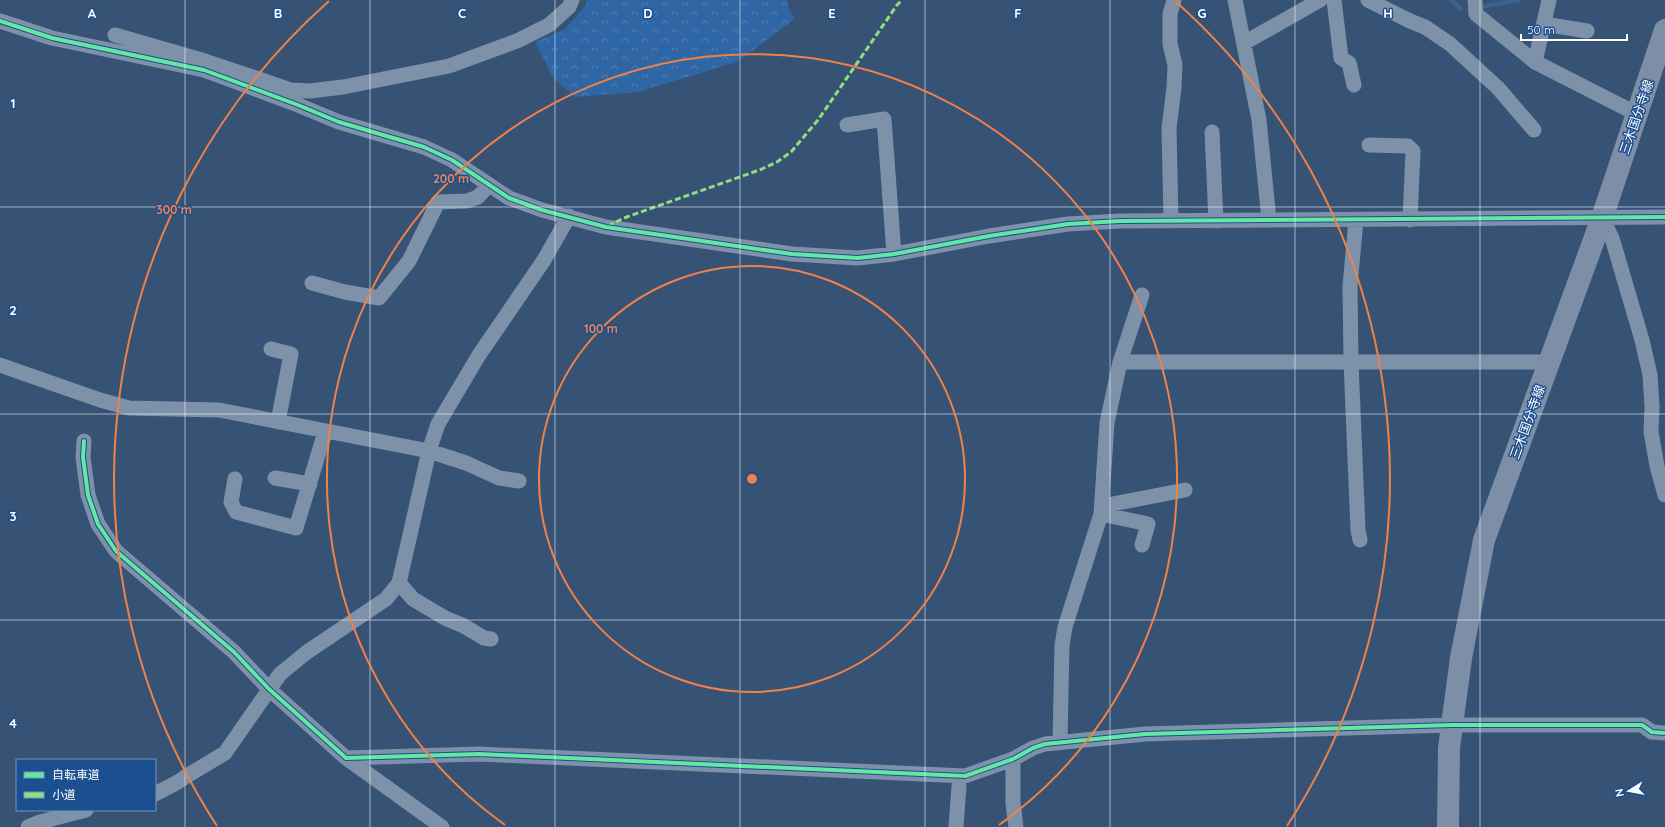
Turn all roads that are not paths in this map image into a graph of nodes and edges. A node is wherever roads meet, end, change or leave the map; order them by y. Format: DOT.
graph roads {
  1 [pos="572,0"];
  2 [pos="1174,0"];
  3 [pos="1235,0"];
  4 [pos="1320,0"];
  5 [pos="1334,0"];
  6 [pos="1368,0"];
  7 [pos="1475,0"];
  8 [pos="1549,0"];
  9 [pos="0,21"];
  10 [pos="1544,24"];
  11 [pos="1665,30"];
  12 [pos="1587,32"];
  13 [pos="115,35"];
  14 [pos="1244,43"];
  15 [pos="1535,62"];
  16 [pos="204,65"];
  17 [pos="1354,86"];
  18 [pos="1637,114"];
  19 [pos="846,125"];
  20 [pos="1534,130"];
  21 [pos="1212,132"];
  22 [pos="1369,145"];
  23 [pos="488,185"];
  24 [pos="569,216"];
  25 [pos="1602,218"];
  26 [pos="1665,218"];
  27 [pos="1269,220"];
  28 [pos="1356,220"];
  29 [pos="1410,220"];
  30 [pos="1171,221"];
  31 [pos="1216,221"];
  32 [pos="894,254"];
  33 [pos="312,283"];
  34 [pos="1142,295"];
  35 [pos="271,349"];
  36 [pos="1120,362"];
  37 [pos="1351,362"];
  38 [pos="1549,362"];
  39 [pos="0,365"];
  40 [pos="278,422"];
  41 [pos="325,432"];
  42 [pos="84,441"];
  43 [pos="429,451"];
  44 [pos="275,478"];
  45 [pos="234,479"];
  46 [pos="519,481"];
  47 [pos="310,484"];
  48 [pos="1186,490"];
  49 [pos="1665,494"];
  50 [pos="1102,510"];
  51 [pos="1360,540"];
  52 [pos="1142,545"];
  53 [pos="399,583"];
  54 [pos="491,639"];
  55 [pos="270,688"];
  56 [pos="1452,725"];
  57 [pos="1665,733"];
  58 [pos="1060,742"];
  59 [pos="346,758"];
  60 [pos="1013,759"];
  61 [pos="959,786"];
  62 [pos="156,793"];
  63 [pos="82,811"];
  64 [pos="28,827"];
  65 [pos="442,827"];
  66 [pos="956,827"];
  67 [pos="1016,827"];
  68 [pos="1448,827"];
  1 -- 16 [label="street"];
  2 -- 30 [label="street"];
  3 -- 14 [label="street"];
  4 -- 14 [label="street"];
  5 -- 17 [label="street"];
  6 -- 20 [label="street"];
  7 -- 15 [label="street"];
  8 -- 10 [label="street"];
  9 -- 16 [label="street"];
  10 -- 12 [label="street"];
  10 -- 15 [label="street"];
  11 -- 18 [label="main road, 三木国分寺線"];
  13 -- 16 [label="street"];
  14 -- 27 [label="street"];
  15 -- 18 [label="street"];
  16 -- 23 [label="street"];
  18 -- 25 [label="main road, 三木国分寺線"];
  19 -- 32 [label="street"];
  21 -- 31 [label="street"];
  22 -- 29 [label="street"];
  23 -- 24 [label="street"];
  23 -- 33 [label="street"];
  24 -- 32 [label="street"];
  24 -- 43 [label="street"];
  25 -- 26 [label="street"];
  25 -- 29 [label="street"];
  25 -- 38 [label="main road, 三木国分寺線"];
  25 -- 49 [label="street"];
  27 -- 28 [label="street"];
  27 -- 31 [label="street"];
  28 -- 29 [label="street"];
  28 -- 37 [label="street"];
  30 -- 31 [label="street"];
  30 -- 32 [label="street"];
  34 -- 36 [label="street"];
  35 -- 40 [label="street"];
  36 -- 37 [label="street"];
  36 -- 50 [label="street"];
  37 -- 38 [label="street"];
  37 -- 51 [label="street"];
  38 -- 56 [label="main road, 三木国分寺線"];
  39 -- 40 [label="street"];
  40 -- 41 [label="street"];
  41 -- 43 [label="street"];
  41 -- 47 [label="street"];
  42 -- 55 [label="street"];
  43 -- 46 [label="street"];
  43 -- 53 [label="street"];
  44 -- 47 [label="street"];
  45 -- 47 [label="street"];
  48 -- 50 [label="street"];
  50 -- 52 [label="street"];
  50 -- 58 [label="street"];
  53 -- 54 [label="street"];
  53 -- 55 [label="street"];
  55 -- 59 [label="street"];
  55 -- 62 [label="street"];
  56 -- 57 [label="street"];
  56 -- 58 [label="street"];
  56 -- 68 [label="main road, 三木国分寺線"];
  58 -- 60 [label="street"];
  59 -- 60 [label="street"];
  59 -- 65 [label="street"];
  60 -- 67 [label="street"];
  61 -- 66 [label="street"];
  63 -- 64 [label="street"];
}
